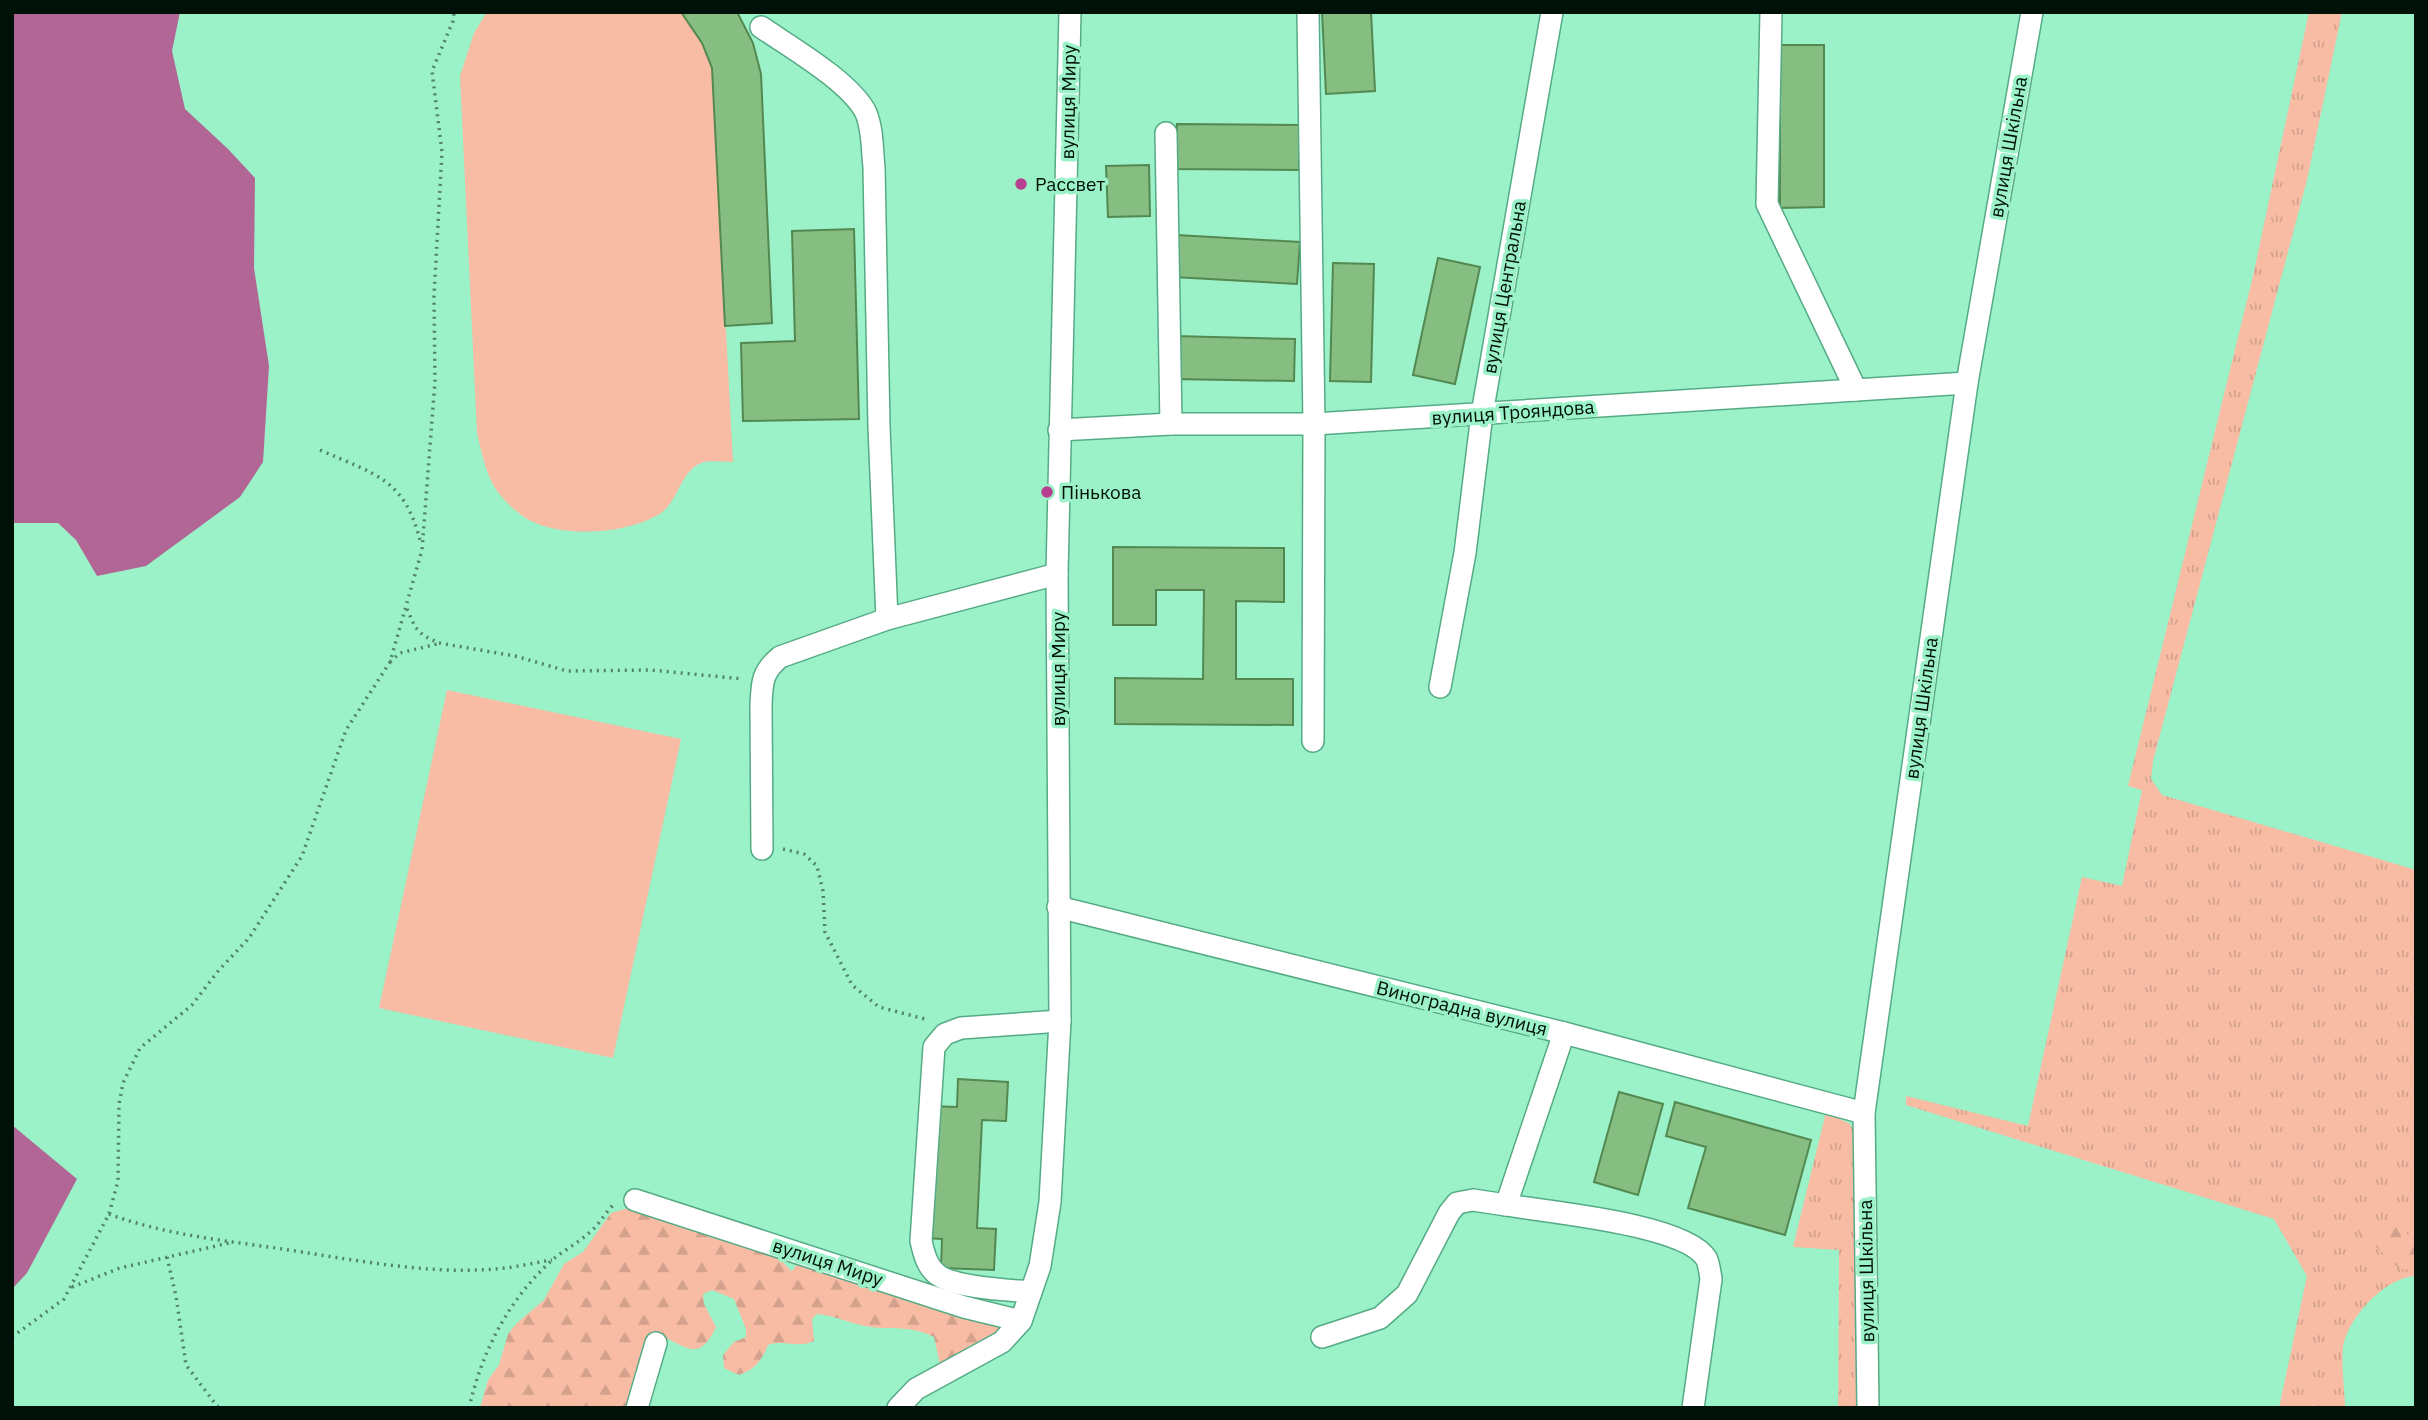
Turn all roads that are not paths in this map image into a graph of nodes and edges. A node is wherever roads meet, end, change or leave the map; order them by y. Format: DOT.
graph roads {
  1 [pos="1070,12"];
  2 [pos="1308,12"];
  3 [pos="1552,12"];
  4 [pos="1771,12"];
  5 [pos="2032,12"];
  6 [pos="761,27"];
  7 [pos="1166,133"];
  8 [pos="1967,383"];
  9 [pos="1856,390"];
  10 [pos="1482,414"];
  11 [pos="1171,424"];
  12 [pos="1314,424"];
  13 [pos="1059,430"];
  14 [pos="1057,574"];
  15 [pos="887,619"];
  16 [pos="1440,687"];
  17 [pos="1313,741"];
  18 [pos="762,840"];
  19 [pos="1058,907"];
  20 [pos="1060,1021"];
  21 [pos="1564,1033"];
  22 [pos="1864,1114"];
  23 [pos="635,1200"];
  24 [pos="1506,1205"];
  25 [pos="1031,1292"];
  26 [pos="1021,1321"];
  27 [pos="1322,1337"];
  28 [pos="656,1343"];
  29 [pos="637,1408"];
  30 [pos="898,1408"];
  31 [pos="1693,1408"];
  32 [pos="1868,1408"];
  1 -- 13 [label="street, вулиця Миру"];
  2 -- 12 [label="street"];
  3 -- 10 [label="street, вулиця Центральна"];
  4 -- 9 [label="street"];
  5 -- 8 [label="street, вулиця Шкільна"];
  6 -- 15 [label="street"];
  7 -- 11 [label="street"];
  8 -- 9 [label="street, вулиця Трояндова"];
  8 -- 22 [label="street, вулиця Шкільна"];
  9 -- 10 [label="street, вулиця Трояндова"];
  10 -- 12 [label="street, вулиця Трояндова"];
  10 -- 16 [label="street, вулиця Центральна"];
  11 -- 12 [label="street, вулиця Трояндова"];
  11 -- 13 [label="street, вулиця Трояндова"];
  12 -- 17 [label="street"];
  13 -- 14 [label="street, вулиця Миру"];
  14 -- 15 [label="street"];
  14 -- 19 [label="street, вулиця Миру"];
  15 -- 18 [label="street"];
  19 -- 20 [label="street, вулиця Миру"];
  19 -- 21 [label="street, Виноградна вулиця"];
  20 -- 25 [label="street, вулиця Миру"];
  20 -- 25 [label="street"];
  21 -- 22 [label="street, Виноградна вулиця"];
  21 -- 24 [label="street"];
  22 -- 32 [label="street, вулиця Шкільна"];
  23 -- 26 [label="street, вулиця Миру"];
  24 -- 27 [label="street"];
  24 -- 31 [label="street"];
  25 -- 26 [label="street, вулиця Миру"];
  26 -- 30 [label="street, вулиця Миру"];
  28 -- 29 [label="street"];
}
